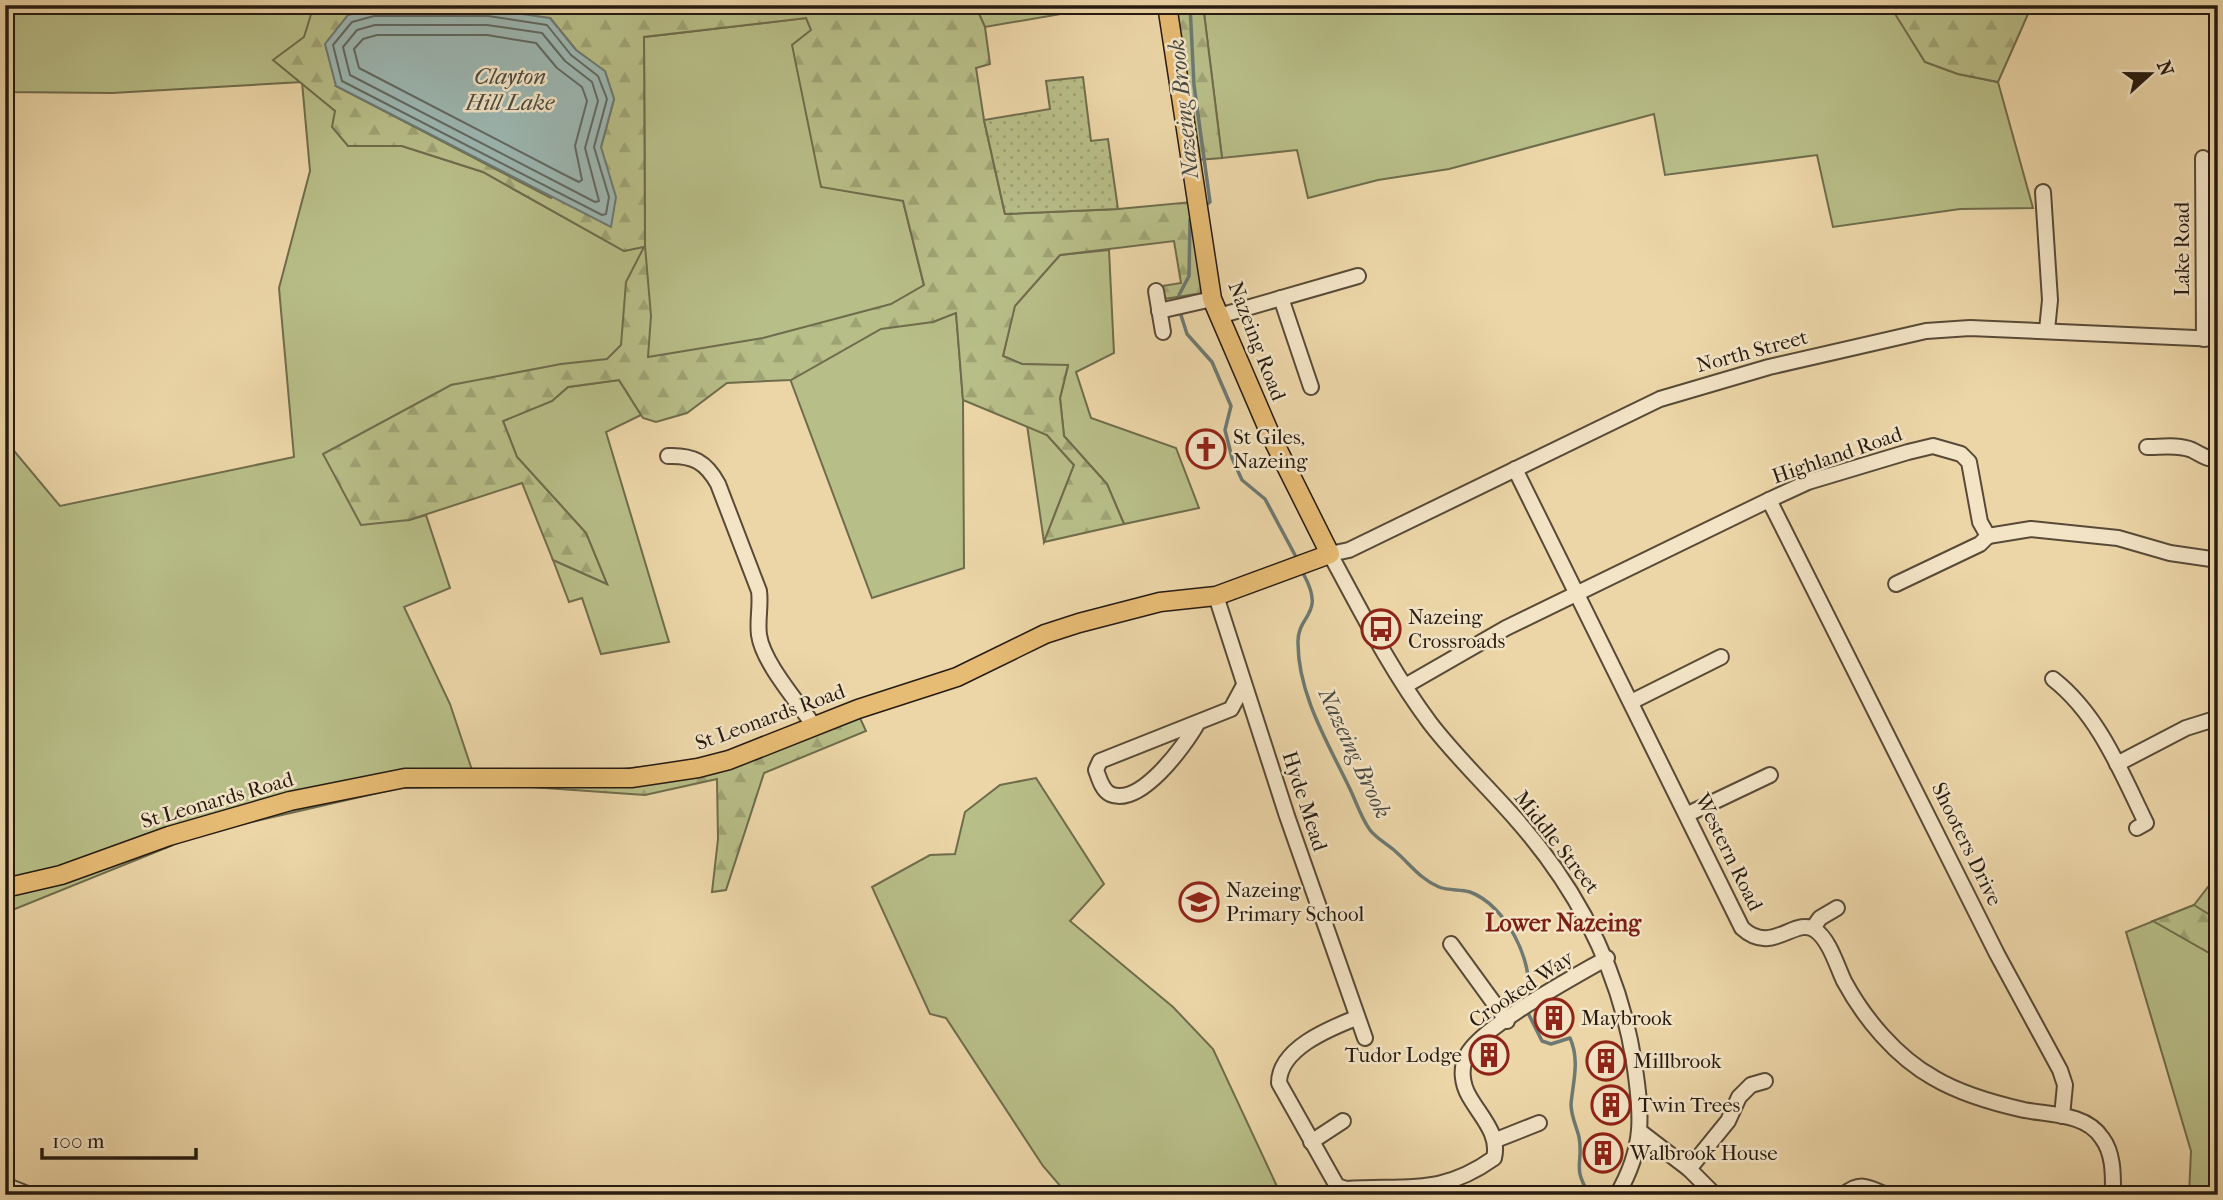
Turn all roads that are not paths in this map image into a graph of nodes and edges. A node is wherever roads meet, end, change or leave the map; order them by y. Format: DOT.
graph roads {
  1 [pos="1167,5"];
  2 [pos="2203,158"];
  3 [pos="2043,192"];
  4 [pos="1358,276"];
  5 [pos="1156,292"];
  6 [pos="1281,298"];
  7 [pos="1216,307"];
  8 [pos="1159,311"];
  9 [pos="2047,330"];
  10 [pos="1163,332"];
  11 [pos="2211,339"];
  12 [pos="1311,387"];
  13 [pos="2147,447"];
  14 [pos="668,456"];
  15 [pos="2218,460"];
  16 [pos="1515,469"];
  17 [pos="1769,500"];
  18 [pos="1989,536"];
  19 [pos="1330,554"];
  20 [pos="2218,560"];
  21 [pos="1896,584"];
  22 [pos="1577,594"];
  23 [pos="1216,596"];
  24 [pos="1721,657"];
  25 [pos="2053,679"];
  26 [pos="1244,685"];
  27 [pos="1405,685"];
  28 [pos="1631,702"];
  29 [pos="1231,709"];
  30 [pos="1257,721"];
  31 [pos="1197,724"];
  32 [pos="2217,724"];
  33 [pos="814,726"];
  34 [pos="2117,764"];
  35 [pos="1770,775"];
  36 [pos="1688,814"];
  37 [pos="2147,823"];
  38 [pos="5,888"];
  39 [pos="1837,908"];
  40 [pos="1813,928"];
  41 [pos="1451,944"];
  42 [pos="1607,958"];
  43 [pos="1356,1018"];
  44 [pos="1507,1020"];
  45 [pos="1365,1038"];
  46 [pos="1765,1081"];
  47 [pos="2062,1115"];
  48 [pos="1343,1121"];
  49 [pos="1539,1123"];
  50 [pos="1642,1133"];
  51 [pos="1496,1140"];
  52 [pos="1311,1142"];
  53 [pos="1689,1169"];
  54 [pos="5,1185"];
  55 [pos="1437,1191"];
  56 [pos="1345,1192"];
  57 [pos="30,1195"];
  58 [pos="1617,1195"];
  59 [pos="1715,1195"];
  60 [pos="1844,1195"];
  61 [pos="1886,1195"];
  62 [pos="2113,1195"];
  1 -- 7 [label="main road, Nazeing Road"];
  2 -- 11 [label="street, Lake Road"];
  3 -- 9 [label="street"];
  4 -- 6 [label="street"];
  5 -- 8 [label="street"];
  6 -- 7 [label="street"];
  6 -- 12 [label="street"];
  7 -- 8 [label="street"];
  7 -- 19 [label="main road, Nazeing Road"];
  8 -- 10 [label="street"];
  9 -- 11 [label="street, North Street"];
  9 -- 16 [label="street, North Street"];
  13 -- 15 [label="street"];
  14 -- 33 [label="street"];
  16 -- 19 [label="street, North Street"];
  16 -- 22 [label="street, Western Road"];
  17 -- 18 [label="street, Highland Road"];
  17 -- 22 [label="street, Highland Road"];
  17 -- 47 [label="street, Shooters Drive"];
  18 -- 20 [label="street"];
  18 -- 21 [label="street"];
  19 -- 23 [label="main road, St Leonards Road"];
  19 -- 27 [label="street, Middle Street"];
  22 -- 27 [label="street, Highland Road"];
  22 -- 28 [label="street, Western Road"];
  23 -- 26 [label="street, Hyde Mead"];
  23 -- 33 [label="main road, St Leonards Road"];
  24 -- 28 [label="street"];
  25 -- 34 [label="street"];
  26 -- 29 [label="street"];
  26 -- 30 [label="street, Hyde Mead"];
  27 -- 42 [label="street, Middle Street"];
  28 -- 36 [label="street, Western Road"];
  29 -- 30 [label="street"];
  29 -- 31 [label="street"];
  30 -- 43 [label="street, Hyde Mead"];
  31 -- 31 [label="street"];
  32 -- 34 [label="street"];
  33 -- 38 [label="main road, St Leonards Road"];
  34 -- 37 [label="street"];
  35 -- 36 [label="street"];
  36 -- 40 [label="street, Western Road"];
  39 -- 40 [label="street"];
  40 -- 47 [label="street"];
  41 -- 44 [label="street"];
  42 -- 44 [label="street, Crooked Way"];
  42 -- 50 [label="street, Middle Street"];
  43 -- 45 [label="street, Hyde Mead"];
  43 -- 52 [label="street"];
  44 -- 51 [label="street, Crooked Way"];
  46 -- 53 [label="street"];
  47 -- 62 [label="street"];
  48 -- 52 [label="street"];
  49 -- 51 [label="street"];
  50 -- 53 [label="street"];
  50 -- 58 [label="street, Middle Street"];
  51 -- 55 [label="street"];
  52 -- 56 [label="street"];
  53 -- 59 [label="street"];
  54 -- 57 [label="street"];
  55 -- 56 [label="street"];
  60 -- 61 [label="street"];
}
